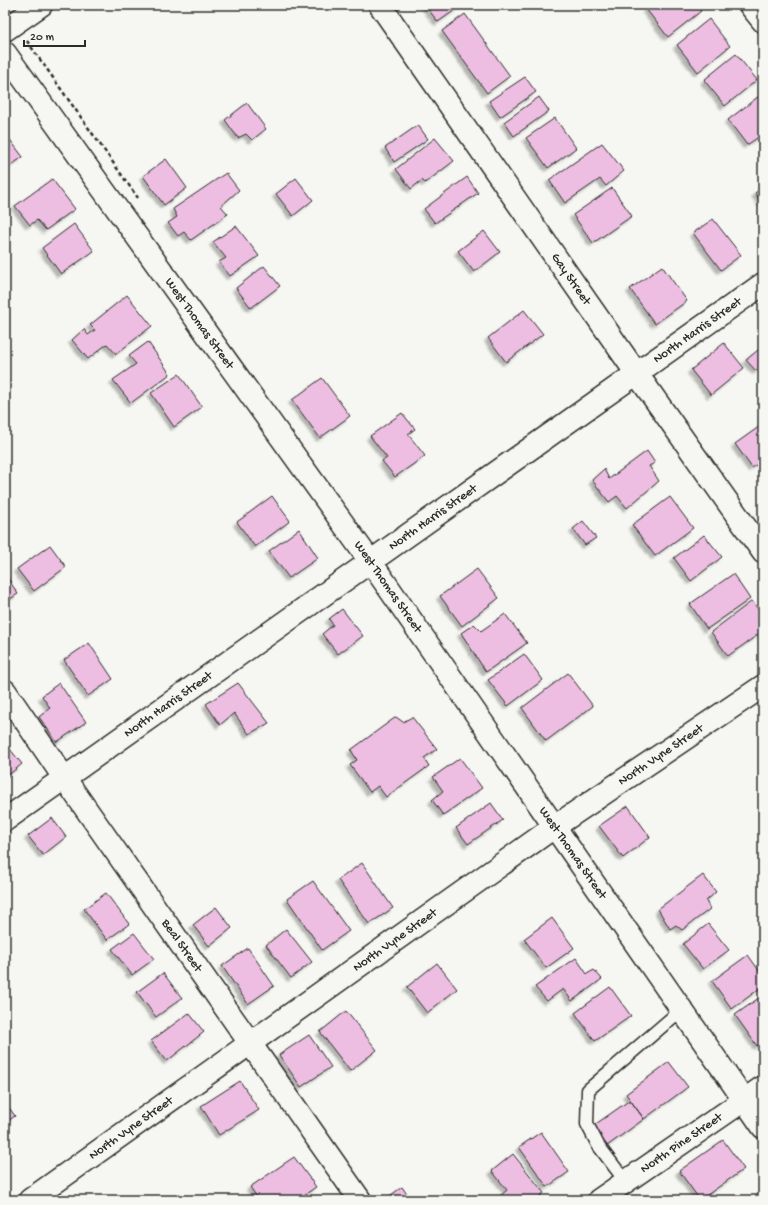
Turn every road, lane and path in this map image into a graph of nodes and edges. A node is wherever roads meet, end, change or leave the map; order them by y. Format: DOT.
graph roads {
  1 [pos="41,5"];
  2 [pos="380,5"];
  3 [pos="750,5"];
  4 [pos="763,21"];
  5 [pos="5,30"];
  6 [pos="5,53"];
  7 [pos="763,284"];
  8 [pos="637,374"];
  9 [pos="763,552"];
  10 [pos="370,561"];
  11 [pos="763,686"];
  12 [pos="5,691"];
  13 [pos="65,779"];
  14 [pos="5,820"];
  15 [pos="554,827"];
  16 [pos="681,1010"];
  17 [pos="250,1043"];
  18 [pos="763,1087"];
  19 [pos="744,1100"];
  20 [pos="763,1127"];
  21 [pos="626,1182"];
  22 [pos="30,1200"];
  23 [pos="360,1200"];
  24 [pos="599,1200"];
  1 -- 5 [label="street"];
  2 -- 8 [label="street, Gay Street"];
  3 -- 4 [label="street"];
  6 -- 10 [label="street, West Thomas Street"];
  7 -- 8 [label="street, North Harris Street"];
  8 -- 9 [label="street, Gay Street"];
  8 -- 10 [label="street, North Harris Street"];
  10 -- 13 [label="street, North Harris Street"];
  10 -- 15 [label="street, West Thomas Street"];
  11 -- 15 [label="street, North Vyne Street"];
  12 -- 13 [label="street, Beal Street"];
  13 -- 14 [label="street, North Harris Street"];
  13 -- 17 [label="street, Beal Street"];
  15 -- 16 [label="street, West Thomas Street"];
  15 -- 17 [label="street, North Vyne Street"];
  16 -- 19 [label="street, West Thomas Street"];
  16 -- 21 [label="lane"];
  17 -- 22 [label="street, North Vyne Street"];
  17 -- 23 [label="street, Beal Street"];
  18 -- 19 [label="street, North Pine Street"];
  19 -- 20 [label="street, West Thomas Street"];
  19 -- 21 [label="street, North Pine Street"];
  21 -- 24 [label="street, North Pine Street"];
}
